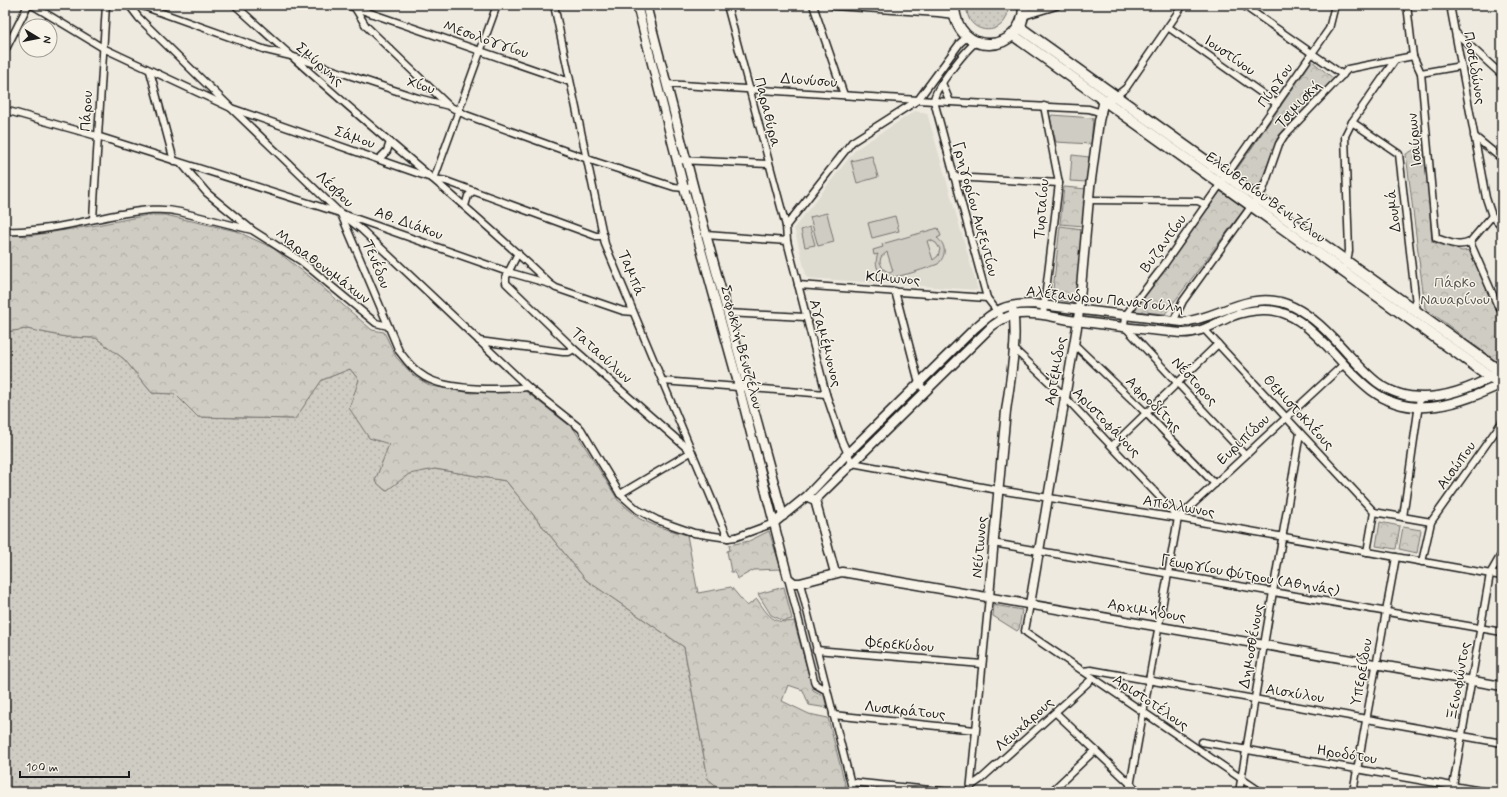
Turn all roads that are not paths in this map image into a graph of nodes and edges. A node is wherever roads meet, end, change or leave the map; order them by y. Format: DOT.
graph roads {
  1 [pos="28,5"];
  2 [pos="32,5"];
  3 [pos="106,5"];
  4 [pos="130,5"];
  5 [pos="140,5"];
  6 [pos="235,5"];
  7 [pos="347,5"];
  8 [pos="497,5"];
  9 [pos="554,5"];
  10 [pos="637,5"];
  11 [pos="646,5"];
  12 [pos="727,5"];
  13 [pos="813,5"];
  14 [pos="834,5"];
  15 [pos="1056,5"];
  16 [pos="1183,5"];
  17 [pos="1243,5"];
  18 [pos="1335,5"];
  19 [pos="1407,5"];
  20 [pos="1450,5"];
  21 [pos="355,8"];
  22 [pos="1024,8"];
  23 [pos="954,10"];
  24 [pos="1168,27"];
  25 [pos="1016,31"];
  26 [pos="1456,33"];
  27 [pos="972,39"];
  28 [pos="103,48"];
  29 [pos="5,51"];
  30 [pos="480,51"];
  31 [pos="1313,54"];
  32 [pos="291,56"];
  33 [pos="1413,56"];
  34 [pos="1395,60"];
  35 [pos="1461,66"];
  36 [pos="150,71"];
  37 [pos="1421,73"];
  38 [pos="1343,75"];
  39 [pos="1502,75"];
  40 [pos="570,82"];
  41 [pos="942,83"];
  42 [pos="666,84"];
  43 [pos="749,89"];
  44 [pos="844,95"];
  45 [pos="1116,96"];
  46 [pos="918,100"];
  47 [pos="934,101"];
  48 [pos="950,102"];
  49 [pos="1108,103"];
  50 [pos="1277,104"];
  51 [pos="449,106"];
  52 [pos="1044,106"];
  53 [pos="231,108"];
  54 [pos="5,110"];
  55 [pos="458,111"];
  56 [pos="1102,113"];
  57 [pos="1352,122"];
  58 [pos="97,136"];
  59 [pos="1474,136"];
  60 [pos="390,142"];
  61 [pos="379,159"];
  62 [pos="587,159"];
  63 [pos="1502,159"];
  64 [pos="678,160"];
  65 [pos="687,160"];
  66 [pos="174,161"];
  67 [pos="181,163"];
  68 [pos="768,164"];
  69 [pos="954,177"];
  70 [pos="434,178"];
  71 [pos="1224,179"];
  72 [pos="1059,183"];
  73 [pos="693,185"];
  74 [pos="684,188"];
  75 [pos="473,191"];
  76 [pos="1089,200"];
  77 [pos="1255,202"];
  78 [pos="1206,205"];
  79 [pos="465,206"];
  80 [pos="340,213"];
  81 [pos="1492,216"];
  82 [pos="93,219"];
  83 [pos="786,226"];
  84 [pos="1502,226"];
  85 [pos="252,230"];
  86 [pos="5,231"];
  87 [pos="706,235"];
  88 [pos="604,236"];
  89 [pos="787,241"];
  90 [pos="1470,242"];
  91 [pos="518,253"];
  92 [pos="1345,266"];
  93 [pos="508,272"];
  94 [pos="550,284"];
  95 [pos="798,285"];
  96 [pos="896,291"];
  97 [pos="987,298"];
  98 [pos="1500,302"];
  99 [pos="1011,305"];
  100 [pos="1044,305"];
  101 [pos="996,310"];
  102 [pos="1079,310"];
  103 [pos="1502,310"];
  104 [pos="633,312"];
  105 [pos="727,314"];
  106 [pos="1013,315"];
  107 [pos="1042,315"];
  108 [pos="1125,316"];
  109 [pos="1415,316"];
  110 [pos="805,317"];
  111 [pos="1000,320"];
  112 [pos="1078,321"];
  113 [pos="1173,322"];
  114 [pos="388,326"];
  115 [pos="1124,326"];
  116 [pos="1204,329"];
  117 [pos="479,341"];
  118 [pos="1074,344"];
  119 [pos="1218,344"];
  120 [pos="1013,348"];
  121 [pos="574,349"];
  122 [pos="1344,364"];
  123 [pos="1501,372"];
  124 [pos="1491,377"];
  125 [pos="663,381"];
  126 [pos="1178,382"];
  127 [pos="919,383"];
  128 [pos="1502,384"];
  129 [pos="528,387"];
  130 [pos="743,388"];
  131 [pos="925,391"];
  132 [pos="826,394"];
  133 [pos="1065,397"];
  134 [pos="1420,397"];
  135 [pos="1419,407"];
  136 [pos="1146,413"];
  137 [pos="1286,417"];
  138 [pos="1502,422"];
  139 [pos="1300,433"];
  140 [pos="1112,446"];
  141 [pos="691,452"];
  142 [pos="847,454"];
  143 [pos="1245,455"];
  144 [pos="852,463"];
  145 [pos="1214,484"];
  146 [pos="998,490"];
  147 [pos="620,494"];
  148 [pos="811,498"];
  149 [pos="1048,498"];
  150 [pos="1374,512"];
  151 [pos="783,516"];
  152 [pos="1403,517"];
  153 [pos="1178,518"];
  154 [pos="774,522"];
  155 [pos="1431,522"];
  156 [pos="1283,537"];
  157 [pos="728,538"];
  158 [pos="993,543"];
  159 [pos="1038,551"];
  160 [pos="1367,552"];
  161 [pos="1502,553"];
  162 [pos="1396,557"];
  163 [pos="1422,562"];
  164 [pos="835,573"];
  165 [pos="1168,574"];
  166 [pos="1490,574"];
  167 [pos="1502,576"];
  168 [pos="788,578"];
  169 [pos="800,583"];
  170 [pos="1273,592"];
  171 [pos="989,597"];
  172 [pos="1030,604"];
  173 [pos="1385,612"];
  174 [pos="1158,627"];
  175 [pos="1480,628"];
  176 [pos="1026,632"];
  177 [pos="1502,632"];
  178 [pos="1264,645"];
  179 [pos="816,650"];
  180 [pos="982,664"];
  181 [pos="1376,664"];
  182 [pos="1083,671"];
  183 [pos="1093,678"];
  184 [pos="1149,681"];
  185 [pos="1471,681"];
  186 [pos="1502,686"];
  187 [pos="827,691"];
  188 [pos="1255,700"];
  189 [pos="1056,713"];
  190 [pos="1143,713"];
  191 [pos="833,715"];
  192 [pos="1366,718"];
  193 [pos="975,730"];
  194 [pos="1462,736"];
  195 [pos="1202,742"];
  196 [pos="1502,742"];
  197 [pos="1095,750"];
  198 [pos="1246,750"];
  199 [pos="1357,770"];
  200 [pos="1241,779"];
  201 [pos="851,782"];
  202 [pos="1130,784"];
  203 [pos="971,789"];
  204 [pos="1452,789"];
  205 [pos="1056,790"];
  206 [pos="854,792"];
  207 [pos="950,792"];
  208 [pos="1051,792"];
  209 [pos="1062,792"];
  210 [pos="1129,792"];
  211 [pos="1139,792"];
  212 [pos="1239,792"];
  213 [pos="1261,792"];
  214 [pos="1353,792"];
  215 [pos="1487,792"];
  1 -- 29 [label="street"];
  2 -- 28 [label="street, Σάμου"];
  3 -- 28 [label="street, Πάρου"];
  4 -- 53 [label="street, Λέσβου"];
  5 -- 32 [label="street, Χίου"];
  6 -- 32 [label="street, Σμύρνης"];
  7 -- 21 [label="street, Μεσολογγίου"];
  8 -- 30 [label="street"];
  9 -- 40 [label="street, Ταμπά"];
  10 -- 64 [label="street, Σοφοκλή Βενιζέλου"];
  11 -- 42 [label="street, Σοφοκλή Βενιζέλου"];
  12 -- 43 [label="street, Παραθύρα"];
  13 -- 44 [label="street"];
  14 -- 23 [label="street"];
  15 -- 22 [label="street"];
  16 -- 24 [label="street"];
  17 -- 31 [label="street"];
  18 -- 31 [label="street, Πύργου"];
  19 -- 33 [label="street, Ισαύρων"];
  20 -- 26 [label="street, Ποσειδώνος"];
  21 -- 30 [label="street, Μεσολογγίου"];
  21 -- 51 [label="street"];
  22 -- 25 [label="main road"];
  23 -- 27 [label="main road"];
  24 -- 45 [label="street"];
  24 -- 50 [label="street, Ιουστίνου"];
  25 -- 27 [label="main road"];
  25 -- 45 [label="main road, Ελευθερίου Βενιζέλου"];
  25 -- 49 [label="main road, Ελευθερίου Βενιζέλου"];
  26 -- 35 [label="street, Ποσειδώνος"];
  26 -- 39 [label="street"];
  27 -- 41 [label="street"];
  27 -- 46 [label="street"];
  28 -- 36 [label="street, Σάμου"];
  28 -- 58 [label="street, Πάρου"];
  30 -- 40 [label="street, Μεσολογγίου"];
  30 -- 55 [label="street"];
  31 -- 38 [label="street"];
  31 -- 50 [label="street, Πύργου"];
  32 -- 51 [label="street, Χίου"];
  32 -- 60 [label="street, Σμύρνης"];
  33 -- 34 [label="street, Τσιμισκή"];
  33 -- 37 [label="street, Ισαύρων"];
  34 -- 38 [label="street, Τσιμισκή"];
  34 -- 57 [label="street"];
  35 -- 37 [label="street"];
  35 -- 59 [label="street, Ποσειδώνος"];
  36 -- 53 [label="street, Σάμου"];
  36 -- 66 [label="street"];
  37 -- 90 [label="street, Ισαύρων"];
  38 -- 77 [label="street, Τσιμισκή"];
  40 -- 62 [label="street, Ταμπά"];
  41 -- 47 [label="street"];
  41 -- 48 [label="street"];
  42 -- 43 [label="street, Διονύσου"];
  42 -- 65 [label="street, Σοφοκλή Βενιζέλου"];
  43 -- 44 [label="street, Διονύσου"];
  43 -- 68 [label="street, Παραθύρα"];
  44 -- 46 [label="street, Διονύσου"];
  45 -- 49 [label="street"];
  45 -- 71 [label="main road, Ελευθερίου Βενιζέλου"];
  46 -- 47 [label="street, Διονύσου"];
  46 -- 83 [label="street"];
  47 -- 48 [label="street, Διονύσου"];
  47 -- 69 [label="street, Γρηγορίου Αυξεντίου"];
  48 -- 52 [label="street, Διονύσου"];
  49 -- 56 [label="street"];
  49 -- 71 [label="main road, Ελευθερίου Βενιζέλου"];
  50 -- 71 [label="street, Πύργου"];
  51 -- 55 [label="street, Χίου"];
  52 -- 56 [label="street, Διονύσου"];
  52 -- 72 [label="street, Τυρταίου"];
  53 -- 61 [label="street, Σάμου"];
  53 -- 80 [label="street, Λέσβου"];
  54 -- 58 [label="street, Αθ. Διάκου"];
  55 -- 62 [label="street, Χίου"];
  55 -- 70 [label="street"];
  56 -- 76 [label="street, Αρτέμιδος"];
  57 -- 92 [label="street"];
  57 -- 109 [label="street, Δουμά"];
  58 -- 66 [label="street, Αθ. Διάκου"];
  58 -- 82 [label="street, Πάρου"];
  59 -- 63 [label="street"];
  59 -- 81 [label="street, Ποσειδώνος"];
  60 -- 61 [label="street"];
  60 -- 70 [label="street, Σμύρνης"];
  61 -- 70 [label="street, Σάμου"];
  62 -- 74 [label="street, Χίου"];
  62 -- 88 [label="street, Ταμπά"];
  64 -- 65 [label="street"];
  64 -- 74 [label="street, Σοφοκλή Βενιζέλου"];
  65 -- 68 [label="street"];
  65 -- 73 [label="street, Σοφοκλή Βενιζέλου"];
  66 -- 67 [label="street, Αθ. Διάκου"];
  67 -- 80 [label="street, Αθ. Διάκου"];
  67 -- 85 [label="street"];
  68 -- 83 [label="street, Παραθύρα"];
  69 -- 72 [label="street"];
  69 -- 97 [label="street, Γρηγορίου Αυξεντίου"];
  70 -- 75 [label="street, Σάμου"];
  70 -- 79 [label="street, Σμύρνης"];
  71 -- 77 [label="main road, Ελευθερίου Βενιζέλου"];
  71 -- 78 [label="street, Βυζαντίου"];
  72 -- 100 [label="street, Τυρταίου"];
  73 -- 74 [label="street"];
  73 -- 87 [label="street, Σοφοκλή Βενιζέλου"];
  74 -- 130 [label="street, Σοφοκλή Βενιζέλου"];
  75 -- 79 [label="street"];
  75 -- 88 [label="street, Σάμου"];
  76 -- 78 [label="street"];
  76 -- 102 [label="street, Αρτέμιδος"];
  77 -- 92 [label="main road, Ελευθερίου Βενιζέλου"];
  77 -- 113 [label="street"];
  78 -- 108 [label="street, Βυζαντίου"];
  79 -- 91 [label="street, Σμύρνης"];
  80 -- 93 [label="street, Αθ. Διάκου"];
  80 -- 114 [label="street, Τενέδου"];
  80 -- 117 [label="street, Λέσβου"];
  81 -- 84 [label="street, Ποσειδώνος"];
  81 -- 90 [label="street"];
  82 -- 85 [label="street, Μαραθονομάχων"];
  82 -- 86 [label="street, Μαραθονομάχων"];
  83 -- 89 [label="street, Αγαμέμνονος"];
  85 -- 114 [label="street, Μαραθονομάχων"];
  87 -- 89 [label="street"];
  87 -- 105 [label="street, Σοφοκλή Βενιζέλου"];
  88 -- 104 [label="street, Ταμπά"];
  89 -- 95 [label="street, Αγαμέμνονος"];
  90 -- 98 [label="street"];
  91 -- 93 [label="street"];
  91 -- 94 [label="street, Σμύρνης"];
  92 -- 109 [label="main road, Ελευθερίου Βενιζέλου"];
  93 -- 94 [label="street, Αθ. Διάκου"];
  93 -- 121 [label="street, Ταταούλων"];
  94 -- 104 [label="street, Αθ. Διάκου"];
  95 -- 96 [label="street, Κίμωνος"];
  95 -- 110 [label="street, Αγαμέμνονος"];
  96 -- 97 [label="street, Κίμωνος"];
  96 -- 127 [label="street"];
  97 -- 101 [label="street, Γρηγορίου Αυξεντίου"];
  98 -- 103 [label="street"];
  99 -- 100 [label="street, Αλέξανδρου Παναγούλη"];
  99 -- 101 [label="street, Αλέξανδρου Παναγούλη"];
  99 -- 106 [label="street, Νεύτωνος"];
  100 -- 102 [label="street, Αλέξανδρου Παναγούλη"];
  100 -- 107 [label="street, Τυρταίου"];
  101 -- 111 [label="street, Γρηγορίου Αυξεντίου"];
  101 -- 127 [label="street, Αλέξανδρου Παναγούλη"];
  102 -- 108 [label="street, Αλέξανδρου Παναγούλη"];
  102 -- 112 [label="street, Αρτέμιδος"];
  104 -- 125 [label="street, Ταμπά"];
  105 -- 110 [label="street"];
  105 -- 130 [label="street, Σοφοκλή Βενιζέλου"];
  106 -- 107 [label="street, Αλέξανδρου Παναγούλη"];
  106 -- 111 [label="street, Αλέξανδρου Παναγούλη"];
  106 -- 120 [label="street, Νεύτωνος"];
  107 -- 112 [label="street, Αλέξανδρου Παναγούλη"];
  108 -- 113 [label="street, Αλέξανδρου Παναγούλη"];
  108 -- 115 [label="street"];
  109 -- 123 [label="main road, Ελευθερίου Βενιζέλου"];
  109 -- 124 [label="main road, Ελευθερίου Βενιζέλου"];
  110 -- 132 [label="street, Αγαμέμνονος"];
  111 -- 131 [label="street, Αλέξανδρου Παναγούλη"];
  112 -- 115 [label="street, Αλέξανδρου Παναγούλη"];
  112 -- 118 [label="street, Αρτέμιδος"];
  113 -- 134 [label="street, Αλέξανδρου Παναγούλη"];
  114 -- 129 [label="street"];
  115 -- 116 [label="street, Αλέξανδρου Παναγούλη"];
  115 -- 126 [label="street, Νέστορος"];
  116 -- 119 [label="street, Θεμιστοκλέους"];
  116 -- 122 [label="street, Αλέξανδρου Παναγούλη"];
  117 -- 121 [label="street"];
  117 -- 129 [label="street, Λέσβου"];
  118 -- 133 [label="street, Αρτέμιδος"];
  118 -- 136 [label="street, Αφροδίτης"];
  119 -- 126 [label="street"];
  119 -- 137 [label="street, Θεμιστοκλέους"];
  120 -- 133 [label="street, Αριστοφάνους"];
  120 -- 146 [label="street, Νεύτωνος"];
  121 -- 141 [label="street, Ταταούλων"];
  122 -- 135 [label="street, Αλέξανδρου Παναγούλη"];
  122 -- 137 [label="street, Ευριπίδου"];
  123 -- 124 [label="street, Αλέξανδρου Παναγούλη"];
  124 -- 128 [label="main road, Ελευθερίου Βενιζέλου"];
  124 -- 134 [label="street, Αλέξανδρου Παναγούλη"];
  125 -- 130 [label="street"];
  125 -- 141 [label="street, Ταμπά"];
  126 -- 136 [label="street"];
  126 -- 143 [label="street, Νέστορος"];
  127 -- 131 [label="street"];
  127 -- 142 [label="street, Αλέξανδρου Παναγούλη"];
  128 -- 135 [label="street, Αλέξανδρου Παναγούλη"];
  129 -- 147 [label="street, Λέσβου"];
  130 -- 132 [label="street"];
  130 -- 151 [label="street, Σοφοκλή Βενιζέλου"];
  130 -- 154 [label="street, Σοφοκλή Βενιζέλου"];
  131 -- 144 [label="street, Αλέξανδρου Παναγούλη"];
  132 -- 142 [label="street, Αγαμέμνονος"];
  133 -- 140 [label="street, Αριστοφάνους"];
  133 -- 149 [label="street, Αρτέμιδος"];
  134 -- 135 [label="street"];
  135 -- 152 [label="street"];
  136 -- 140 [label="street"];
  136 -- 145 [label="street, Αφροδίτης"];
  137 -- 139 [label="street, Θεμιστοκλέους"];
  137 -- 143 [label="street, Ευριπίδου"];
  138 -- 155 [label="street, Αισώπου"];
  139 -- 150 [label="street, Θεμιστοκλέους"];
  139 -- 156 [label="street, Δημοσθένους"];
  140 -- 153 [label="street, Αριστοφάνους"];
  141 -- 147 [label="street"];
  141 -- 157 [label="street, Ταμπά"];
  142 -- 144 [label="street, Αγαμέμνονος"];
  142 -- 148 [label="street, Αλέξανδρου Παναγούλη"];
  143 -- 145 [label="street, Ευριπίδου"];
  144 -- 146 [label="street, Απόλλωνος"];
  144 -- 148 [label="street, Αλέξανδρου Παναγούλη"];
  145 -- 153 [label="street, Ευριπίδου"];
  146 -- 149 [label="street, Απόλλωνος"];
  146 -- 158 [label="street, Νεύτωνος"];
  147 -- 157 [label="street, Λέσβου"];
  148 -- 151 [label="street, Αλέξανδρου Παναγούλη"];
  148 -- 164 [label="street"];
  149 -- 153 [label="street, Απόλλωνος"];
  149 -- 159 [label="street, Αρτέμιδος"];
  150 -- 152 [label="street"];
  150 -- 160 [label="street"];
  151 -- 154 [label="street, Αλέξανδρου Παναγούλη"];
  152 -- 155 [label="street"];
  153 -- 156 [label="street, Απόλλωνος"];
  153 -- 165 [label="street"];
  154 -- 157 [label="street"];
  154 -- 168 [label="street, Σοφοκλή Βενιζέλου"];
  155 -- 163 [label="street"];
  156 -- 160 [label="street, Απόλλωνος"];
  156 -- 170 [label="street, Δημοσθένους"];
  158 -- 159 [label="street, Γεωργίου Φύτρου (Αθηνάς)"];
  158 -- 171 [label="street, Νεύτωνος"];
  159 -- 165 [label="street, Γεωργίου Φύτρου (Αθηνάς)"];
  159 -- 172 [label="street, Αρτέμιδος"];
  160 -- 162 [label="street, Απόλλωνος"];
  161 -- 166 [label="street, Ξενοφώντος"];
  162 -- 163 [label="street, Απόλλωνος"];
  162 -- 173 [label="street, Υπερείδου"];
  163 -- 166 [label="street, Απόλλωνος"];
  164 -- 169 [label="street, Αρχιμήδους"];
  164 -- 171 [label="street, Αρχιμήδους"];
  165 -- 170 [label="street, Γεωργίου Φύτρου (Αθηνάς)"];
  165 -- 174 [label="street"];
  166 -- 167 [label="street, Απόλλωνος"];
  166 -- 175 [label="street, Ξενοφώντος"];
  168 -- 169 [label="street"];
  168 -- 187 [label="street, Σοφοκλή Βενιζέλου"];
  169 -- 179 [label="street"];
  170 -- 173 [label="street, Γεωργίου Φύτρου (Αθηνάς)"];
  170 -- 178 [label="street, Δημοσθένους"];
  171 -- 172 [label="street, Αρχιμήδους"];
  171 -- 180 [label="street, Νεύτωνος"];
  172 -- 174 [label="street, Αρχιμήδους"];
  172 -- 176 [label="street, Αρτέμιδος"];
  173 -- 175 [label="street, Γεωργίου Φύτρου (Αθηνάς)"];
  173 -- 181 [label="street, Υπερείδου"];
  174 -- 178 [label="street, Αρχιμήδους"];
  174 -- 184 [label="street"];
  175 -- 177 [label="street, Γεωργίου Φύτρου (Αθηνάς)"];
  175 -- 185 [label="street, Ξενοφώντος"];
  176 -- 182 [label="street, Αριστοτέλους"];
  178 -- 181 [label="street, Αρχιμήδους"];
  178 -- 188 [label="street, Δημοσθένους"];
  179 -- 180 [label="street, Φερεκύδου"];
  179 -- 187 [label="street"];
  180 -- 193 [label="street, Νεύτωνος"];
  181 -- 185 [label="street, Αρχιμήδους"];
  181 -- 192 [label="street, Υπερείδου"];
  182 -- 183 [label="street, Αριστοτέλους"];
  182 -- 184 [label="street, Αισχύλου"];
  183 -- 189 [label="street, Λεωχάρους"];
  183 -- 190 [label="street, Αριστοτέλους"];
  184 -- 188 [label="street, Αισχύλου"];
  184 -- 190 [label="street"];
  185 -- 186 [label="street, Αρχιμήδους"];
  185 -- 194 [label="street, Ξενοφώντος"];
  187 -- 191 [label="street"];
  188 -- 192 [label="street, Αισχύλου"];
  188 -- 198 [label="street, Δημοσθένους"];
  189 -- 197 [label="street"];
  189 -- 203 [label="street, Λεωχάρους"];
  190 -- 200 [label="street, Αριστοτέλους"];
  190 -- 202 [label="street"];
  191 -- 193 [label="street, Λυσικράτους"];
  191 -- 201 [label="street"];
  192 -- 194 [label="street, Αισχύλου"];
  192 -- 199 [label="street, Υπερείδου"];
  193 -- 203 [label="street, Νεύτωνος"];
  194 -- 196 [label="street, Αισχύλου"];
  194 -- 204 [label="street, Ξενοφώντος"];
  195 -- 198 [label="street, Ηροδότου"];
  197 -- 202 [label="street"];
  197 -- 205 [label="street"];
  198 -- 199 [label="street, Ηροδότου"];
  198 -- 200 [label="street, Δημοσθένους"];
  199 -- 204 [label="street, Ηροδότου"];
  199 -- 214 [label="street, Υπερείδου"];
  200 -- 212 [label="street, Δημοσθένους"];
  200 -- 213 [label="street, Αριστοτέλους"];
  201 -- 206 [label="street"];
  201 -- 207 [label="street"];
  202 -- 210 [label="street"];
  202 -- 211 [label="street"];
  204 -- 215 [label="street, Ηροδότου"];
  205 -- 208 [label="street"];
  205 -- 209 [label="street"];
}
